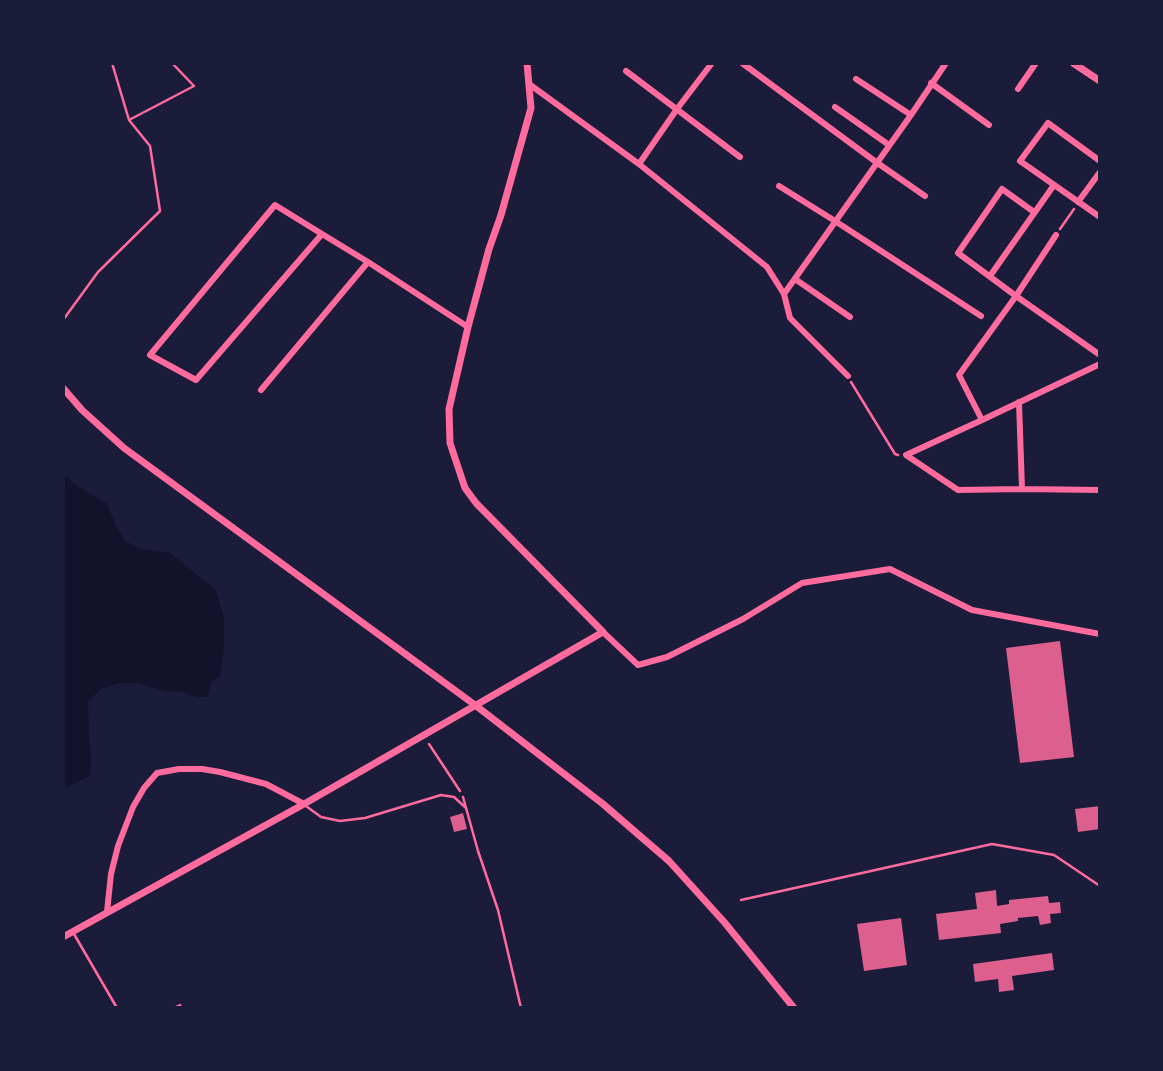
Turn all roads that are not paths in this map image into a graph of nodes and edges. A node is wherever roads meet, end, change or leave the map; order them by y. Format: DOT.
graph roads {
  1 [pos="527,63"];
  2 [pos="712,63"];
  3 [pos="742,63"];
  4 [pos="946,63"];
  5 [pos="1036,63"];
  6 [pos="1073,63"];
  7 [pos="626,71"];
  8 [pos="856,79"];
  9 [pos="1100,81"];
  10 [pos="931,83"];
  11 [pos="529,84"];
  12 [pos="1018,89"];
  13 [pos="835,107"];
  14 [pos="677,109"];
  15 [pos="911,115"];
  16 [pos="989,125"];
  17 [pos="888,145"];
  18 [pos="740,157"];
  19 [pos="1100,161"];
  20 [pos="876,162"];
  21 [pos="639,164"];
  22 [pos="1100,172"];
  23 [pos="1054,185"];
  24 [pos="779,186"];
  25 [pos="925,196"];
  26 [pos="1076,206"];
  27 [pos="1034,212"];
  28 [pos="1100,217"];
  29 [pos="835,221"];
  30 [pos="322,234"];
  31 [pos="1056,235"];
  32 [pos="368,262"];
  33 [pos="990,276"];
  34 [pos="794,279"];
  35 [pos="784,294"];
  36 [pos="1016,296"];
  37 [pos="981,316"];
  38 [pos="850,317"];
  39 [pos="468,327"];
  40 [pos="1100,355"];
  41 [pos="1100,364"];
  42 [pos="848,376"];
  43 [pos="63,388"];
  44 [pos="261,390"];
  45 [pos="1019,402"];
  46 [pos="982,420"];
  47 [pos="1022,489"];
  48 [pos="1100,491"];
  49 [pos="603,632"];
  50 [pos="1100,634"];
  51 [pos="475,705"];
  52 [pos="463,797"];
  53 [pos="304,804"];
  54 [pos="467,809"];
  55 [pos="1100,886"];
  56 [pos="741,900"];
  57 [pos="107,912"];
  58 [pos="72,932"];
  59 [pos="63,937"];
  60 [pos="117,1008"];
  61 [pos="174,1008"];
  62 [pos="181,1008"];
  63 [pos="521,1008"];
  64 [pos="794,1008"];
  1 -- 11 [label="street"];
  2 -- 14 [label="street"];
  3 -- 20 [label="street"];
  4 -- 10 [label="street"];
  5 -- 12 [label="street"];
  6 -- 9 [label="street"];
  7 -- 14 [label="street"];
  8 -- 15 [label="street"];
  10 -- 15 [label="street"];
  10 -- 16 [label="street"];
  11 -- 21 [label="street"];
  11 -- 39 [label="street"];
  13 -- 17 [label="street"];
  14 -- 18 [label="street"];
  14 -- 21 [label="street"];
  15 -- 17 [label="street"];
  17 -- 20 [label="street"];
  19 -- 23 [label="street"];
  20 -- 25 [label="street"];
  20 -- 29 [label="street"];
  21 -- 35 [label="street"];
  22 -- 26 [label="street"];
  23 -- 26 [label="street"];
  23 -- 27 [label="street"];
  24 -- 29 [label="street"];
  26 -- 28 [label="street"];
  27 -- 33 [label="street"];
  27 -- 33 [label="street"];
  29 -- 34 [label="street"];
  29 -- 37 [label="street"];
  30 -- 30 [label="street"];
  30 -- 32 [label="street"];
  31 -- 36 [label="street"];
  32 -- 39 [label="street"];
  32 -- 44 [label="street"];
  33 -- 36 [label="street"];
  34 -- 35 [label="street"];
  34 -- 38 [label="street"];
  35 -- 42 [label="street"];
  36 -- 40 [label="street"];
  36 -- 46 [label="street"];
  39 -- 49 [label="street"];
  41 -- 45 [label="street"];
  43 -- 51 [label="street"];
  45 -- 46 [label="street"];
  45 -- 47 [label="street"];
  46 -- 47 [label="street"];
  47 -- 48 [label="street"];
  49 -- 50 [label="street"];
  49 -- 51 [label="street"];
  51 -- 53 [label="street"];
  51 -- 64 [label="street"];
  52 -- 54 [label="lane"];
  53 -- 54 [label="lane"];
  53 -- 57 [label="street"];
  53 -- 57 [label="street"];
  54 -- 63 [label="lane"];
  55 -- 56 [label="lane"];
  57 -- 58 [label="street"];
  58 -- 59 [label="street"];
  58 -- 60 [label="lane"];
  61 -- 62 [label="lane"];
}
